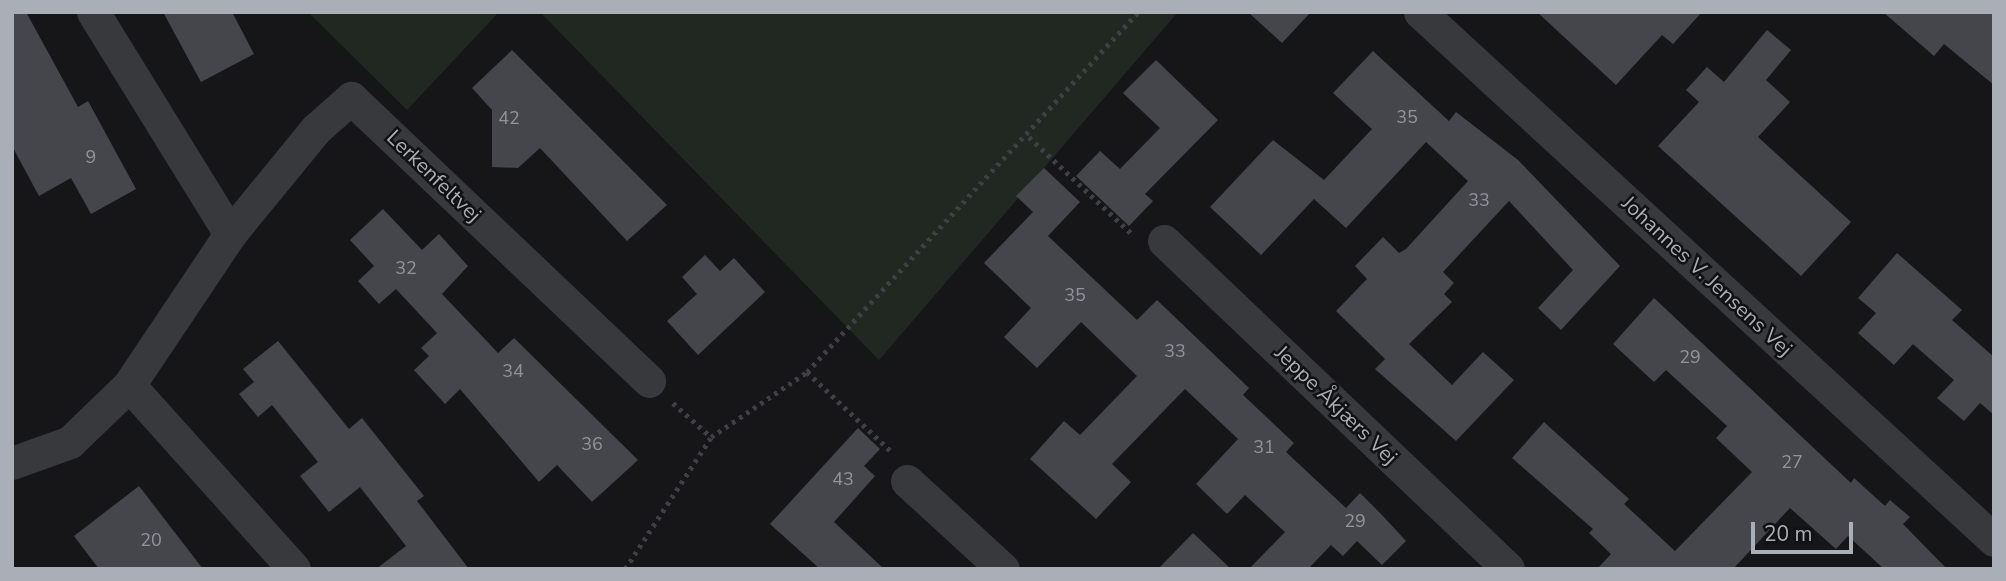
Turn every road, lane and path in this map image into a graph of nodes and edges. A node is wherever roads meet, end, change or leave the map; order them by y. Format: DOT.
graph roads {
  1 [pos="93,12"];
  2 [pos="1138,12"];
  3 [pos="1420,12"];
  4 [pos="1029,137"];
  5 [pos="230,234"];
  6 [pos="1164,241"];
  7 [pos="807,372"];
  8 [pos="649,381"];
  9 [pos="129,385"];
  10 [pos="711,437"];
  11 [pos="12,463"];
  12 [pos="907,481"];
  13 [pos="1994,540"];
  14 [pos="294,569"];
  15 [pos="625,569"];
  16 [pos="1003,569"];
  17 [pos="1508,569"];
  1 -- 5 [label="street"];
  2 -- 4 [label="path"];
  3 -- 13 [label="street, Johannes V. Jensens Vej"];
  4 -- 6 [label="path"];
  4 -- 7 [label="path"];
  5 -- 8 [label="street, Lerkenfeltvej"];
  5 -- 9 [label="street, Lerkenfeltvej"];
  6 -- 17 [label="street, Jeppe Åkjærs Vej"];
  7 -- 10 [label="path"];
  7 -- 12 [label="path"];
  8 -- 10 [label="path"];
  9 -- 11 [label="street, Lerkenfeltvej"];
  9 -- 14 [label="street"];
  10 -- 15 [label="path"];
  12 -- 16 [label="street"];
}
